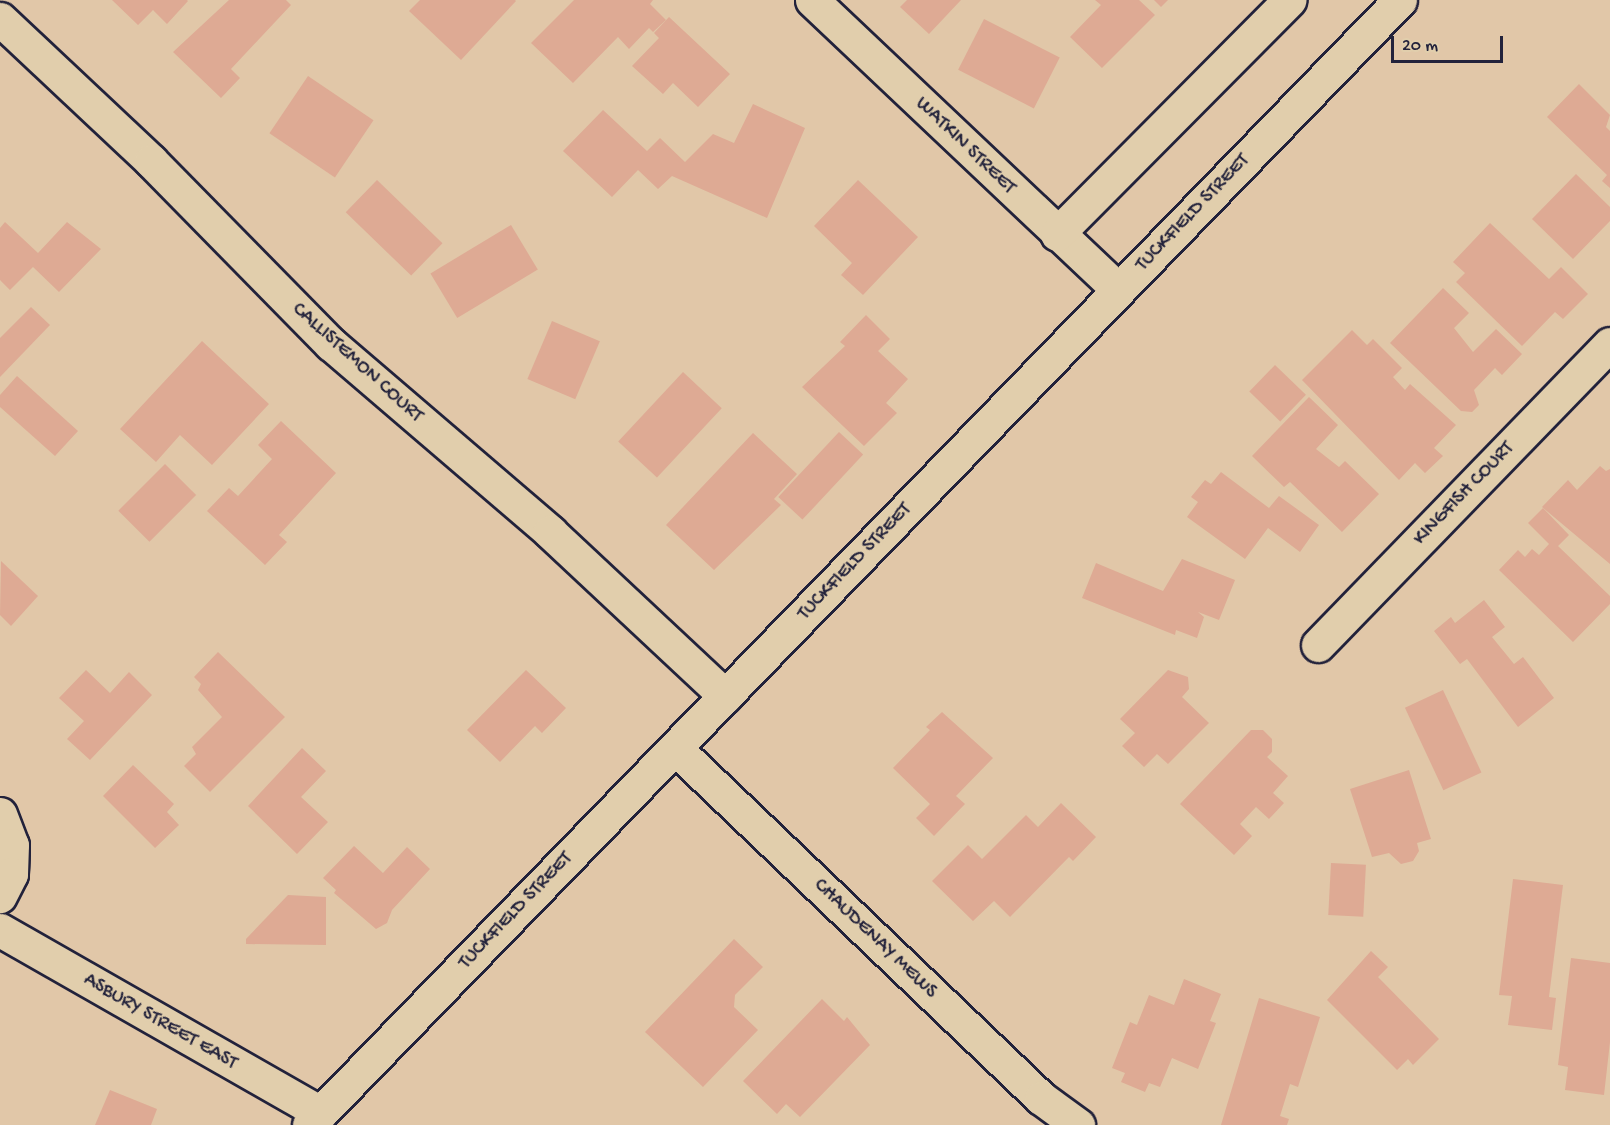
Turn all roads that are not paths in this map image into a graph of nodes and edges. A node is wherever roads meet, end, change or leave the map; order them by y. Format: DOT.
graph roads {
  1 [pos="812,0"];
  2 [pos="1289,0"];
  3 [pos="1400,0"];
  4 [pos="0,19"];
  5 [pos="1057,234"];
  6 [pos="1119,290"];
  7 [pos="1610,344"];
  8 [pos="1318,645"];
  9 [pos="725,696"];
  10 [pos="675,748"];
  11 [pos="0,814"];
  12 [pos="0,896"];
  13 [pos="0,930"];
  14 [pos="315,1119"];
  15 [pos="1078,1125"];
  1 -- 5 [label="street, WATKIN STREET"];
  2 -- 5 [label="street"];
  3 -- 6 [label="street, TUCKFIELD STREET"];
  4 -- 9 [label="street, CALLISTEMON COURT"];
  5 -- 6 [label="street, WATKIN STREET"];
  6 -- 9 [label="street, TUCKFIELD STREET"];
  7 -- 8 [label="street, KINGFISH COURT"];
  9 -- 10 [label="street, TUCKFIELD STREET"];
  10 -- 14 [label="street, TUCKFIELD STREET"];
  10 -- 15 [label="street, CHAUDENAY MEWS"];
  11 -- 12 [label="street"];
  13 -- 14 [label="street, ASBURY STREET EAST"];
}
